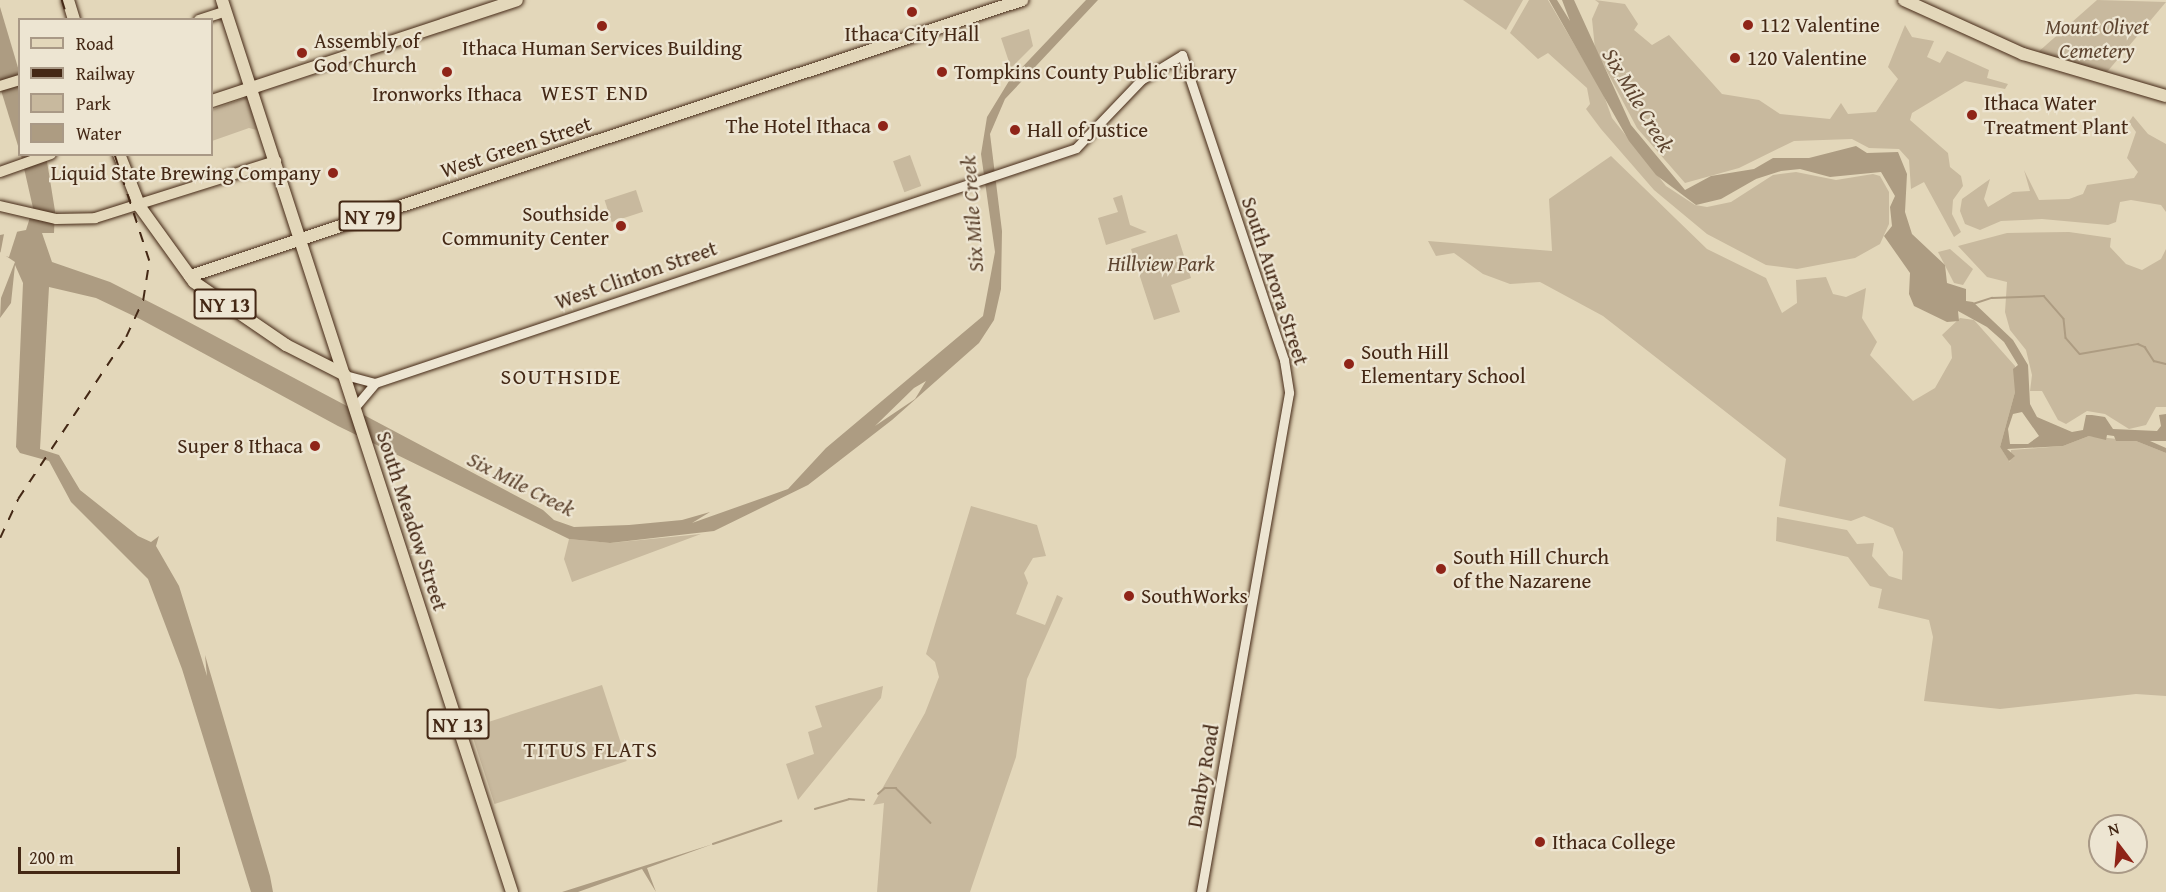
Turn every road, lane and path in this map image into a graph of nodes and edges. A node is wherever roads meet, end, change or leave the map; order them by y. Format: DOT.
graph roads {
  1 [pos="68,0"];
  2 [pos="517,0"];
  3 [pos="1022,0"];
  4 [pos="1904,0"];
  5 [pos="224,5"];
  6 [pos="73,18"];
  7 [pos="202,18"];
  8 [pos="1182,55"];
  9 [pos="18,81"];
  10 [pos="0,86"];
  11 [pos="252,88"];
  12 [pos="2166,96"];
  13 [pos="213,102"];
  14 [pos="47,156"];
  15 [pos="120,156"];
  16 [pos="276,161"];
  17 [pos="0,172"];
  18 [pos="0,206"];
  19 [pos="140,207"];
  20 [pos="301,239"];
  21 [pos="190,276"];
  22 [pos="345,375"];
  23 [pos="375,383"];
  24 [pos="356,408"];
  25 [pos="1241,666"];
  26 [pos="512,892"];
  27 [pos="1201,892"];
  1 -- 6 [label="highway"];
  2 -- 11 [label="highway"];
  3 -- 20 [label="highway, West Green Street / NY 79"];
  4 -- 12 [label="highway"];
  5 -- 7 [label="main road"];
  5 -- 11 [label="highway, NY 13"];
  8 -- 23 [label="main road, West Clinton Street"];
  8 -- 25 [label="main road, South Aurora Street"];
  9 -- 10 [label="main road"];
  11 -- 13 [label="highway"];
  11 -- 16 [label="highway, NY 13"];
  14 -- 17 [label="main road"];
  15 -- 19 [label="highway, NY 13"];
  16 -- 19 [label="main road"];
  16 -- 20 [label="highway, South Meadow Street / NY 13"];
  18 -- 19 [label="main road"];
  19 -- 21 [label="highway, NY 13"];
  20 -- 21 [label="highway, West Green Street / NY 79"];
  20 -- 22 [label="highway, South Meadow Street / NY 13"];
  21 -- 22 [label="highway, NY 13"];
  22 -- 23 [label="main road"];
  22 -- 24 [label="highway, South Meadow Street / NY 13"];
  23 -- 24 [label="main road"];
  24 -- 26 [label="highway, South Meadow Street / NY 13"];
  25 -- 27 [label="main road, Danby Road"];
}
